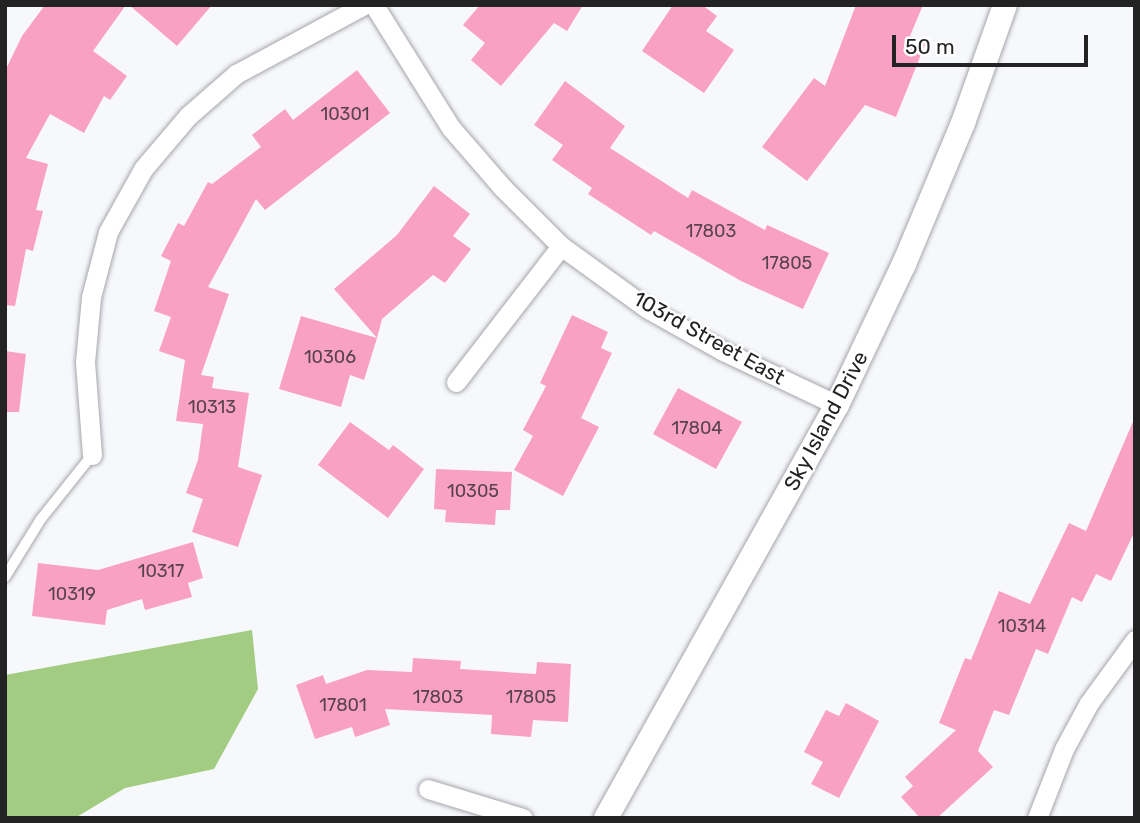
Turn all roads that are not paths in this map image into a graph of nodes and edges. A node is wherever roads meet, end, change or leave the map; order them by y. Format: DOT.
graph roads {
  1 [pos="364,5"];
  2 [pos="374,5"];
  3 [pos="1005,5"];
  4 [pos="561,246"];
  5 [pos="456,382"];
  6 [pos="837,405"];
  7 [pos="92,455"];
  8 [pos="5,577"];
  9 [pos="1135,640"];
  10 [pos="428,789"];
  11 [pos="523,818"];
  12 [pos="606,818"];
  13 [pos="1037,818"];
  1 -- 7 [label="street"];
  2 -- 4 [label="street, 103rd Street East"];
  3 -- 6 [label="street, Sky Island Drive"];
  4 -- 5 [label="street"];
  4 -- 6 [label="street, 103rd Street East"];
  6 -- 12 [label="street, Sky Island Drive"];
  7 -- 8 [label="lane"];
  9 -- 13 [label="street"];
  10 -- 11 [label="street"];
}
